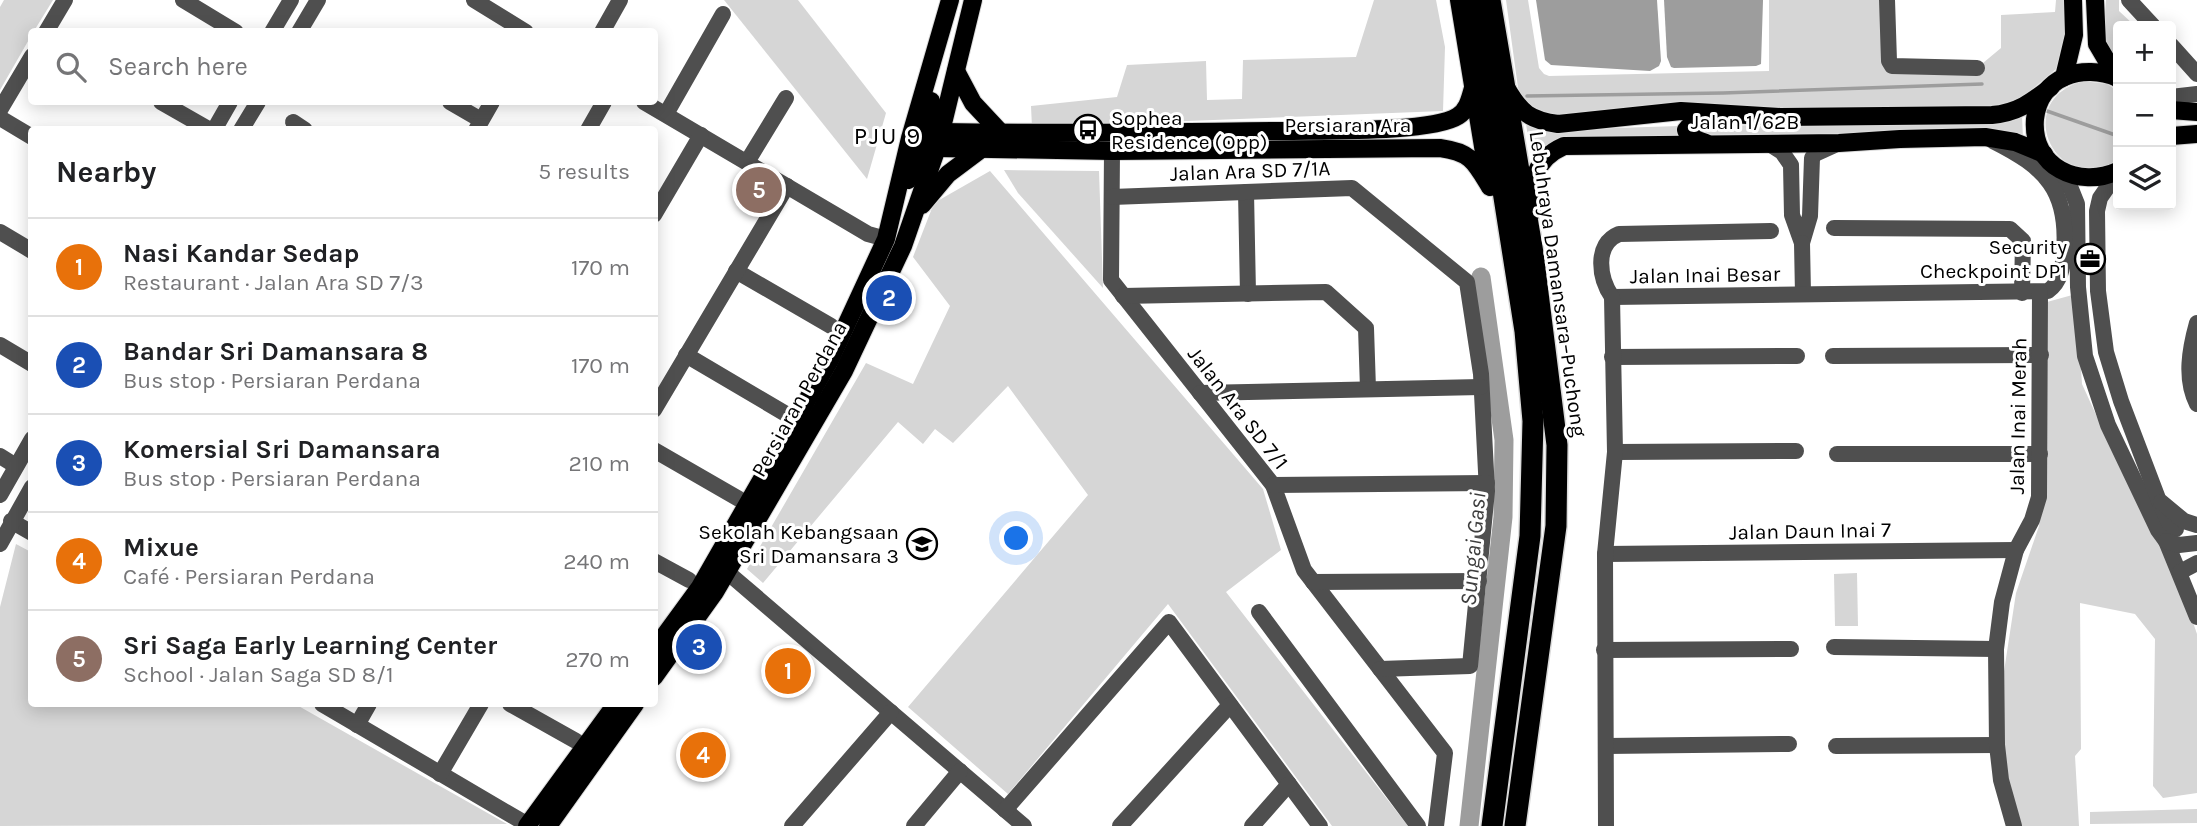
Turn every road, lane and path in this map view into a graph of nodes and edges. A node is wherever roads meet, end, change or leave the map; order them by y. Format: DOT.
graph roads {
  1 [pos="65,0"];
  2 [pos="183,0"];
  3 [pos="290,0"];
  4 [pos="318,0"];
  5 [pos="474,0"];
  6 [pos="620,0"];
  7 [pos="973,0"];
  8 [pos="1459,0"];
  9 [pos="1473,0"];
  10 [pos="1490,0"];
  11 [pos="1887,0"];
  12 [pos="2073,0"];
  13 [pos="2095,0"];
  14 [pos="2129,0"];
  15 [pos="949,2"];
  16 [pos="723,14"];
  17 [pos="2148,21"];
  18 [pos="48,28"];
  19 [pos="229,28"];
  20 [pos="274,28"];
  21 [pos="301,28"];
  22 [pos="520,28"];
  23 [pos="604,28"];
  24 [pos="2176,51"];
  25 [pos="28,63"];
  26 [pos="1978,68"];
  27 [pos="2113,70"];
  28 [pos="956,71"];
  29 [pos="2197,74"];
  30 [pos="2113,76"];
  31 [pos="2057,82"];
  32 [pos="1503,83"];
  33 [pos="1474,88"];
  34 [pos="2197,94"];
  35 [pos="2176,96"];
  36 [pos="786,98"];
  37 [pos="166,105"];
  38 [pos="228,105"];
  39 [pos="256,105"];
  40 [pos="454,105"];
  41 [pos="490,105"];
  42 [pos="602,105"];
  43 [pos="650,105"];
  44 [pos="0,110"];
  45 [pos="2176,110"];
  46 [pos="2197,112"];
  47 [pos="666,114"];
  48 [pos="1780,117"];
  49 [pos="0,118"];
  50 [pos="479,125"];
  51 [pos="205,126"];
  52 [pos="215,126"];
  53 [pos="244,126"];
  54 [pos="590,126"];
  55 [pos="1001,133"];
  56 [pos="2197,134"];
  57 [pos="28,135"];
  58 [pos="701,135"];
  59 [pos="2176,136"];
  60 [pos="1985,137"];
  61 [pos="1271,139"];
  62 [pos="935,140"];
  63 [pos="1839,143"];
  64 [pos="1713,144"];
  65 [pos="1771,145"];
  66 [pos="980,150"];
  67 [pos="1112,151"];
  68 [pos="2048,159"];
  69 [pos="747,162"];
  70 [pos="2113,174"];
  71 [pos="2113,178"];
  72 [pos="1490,187"];
  73 [pos="783,192"];
  74 [pos="1246,192"];
  75 [pos="1112,197"];
  76 [pos="1792,202"];
  77 [pos="1810,202"];
  78 [pos="658,208"];
  79 [pos="912,219"];
  80 [pos="1834,228"];
  81 [pos="1771,231"];
  82 [pos="0,232"];
  83 [pos="886,239"];
  84 [pos="1802,243"];
  85 [pos="28,249"];
  86 [pos="1533,253"];
  87 [pos="736,271"];
  88 [pos="2040,292"];
  89 [pos="2022,293"];
  90 [pos="1248,294"];
  91 [pos="1803,294"];
  92 [pos="1123,296"];
  93 [pos="1612,297"];
  94 [pos="2197,323"];
  95 [pos="831,326"];
  96 [pos="1525,331"];
  97 [pos="0,345"];
  98 [pos="686,355"];
  99 [pos="2041,355"];
  100 [pos="1797,356"];
  101 [pos="1833,356"];
  102 [pos="1612,357"];
  103 [pos="28,362"];
  104 [pos="1481,387"];
  105 [pos="1368,389"];
  106 [pos="1200,393"];
  107 [pos="658,403"];
  108 [pos="2197,404"];
  109 [pos="786,414"];
  110 [pos="28,446"];
  111 [pos="1796,451"];
  112 [pos="658,452"];
  113 [pos="1615,453"];
  114 [pos="1837,454"];
  115 [pos="2040,454"];
  116 [pos="0,456"];
  117 [pos="16,466"];
  118 [pos="1487,483"];
  119 [pos="1273,485"];
  120 [pos="28,493"];
  121 [pos="0,495"];
  122 [pos="745,499"];
  123 [pos="2159,501"];
  124 [pos="11,521"];
  125 [pos="2197,526"];
  126 [pos="28,530"];
  127 [pos="2171,535"];
  128 [pos="2197,543"];
  129 [pos="0,544"];
  130 [pos="2015,550"];
  131 [pos="1605,554"];
  132 [pos="658,563"];
  133 [pos="2192,568"];
  134 [pos="727,572"];
  135 [pos="689,580"];
  136 [pos="1479,581"];
  137 [pos="1313,582"];
  138 [pos="1259,612"];
  139 [pos="2197,617"];
  140 [pos="660,643"];
  141 [pos="1835,647"];
  142 [pos="1791,649"];
  143 [pos="1996,649"];
  144 [pos="1604,650"];
  145 [pos="1380,669"];
  146 [pos="658,671"];
  147 [pos="1230,705"];
  148 [pos="327,707"];
  149 [pos="367,707"];
  150 [pos="479,707"];
  151 [pos="515,707"];
  152 [pos="614,707"];
  153 [pos="633,707"];
  154 [pos="891,712"];
  155 [pos="357,724"];
  156 [pos="576,741"];
  157 [pos="1789,744"];
  158 [pos="1997,745"];
  159 [pos="1606,746"];
  160 [pos="1836,746"];
  161 [pos="960,771"];
  162 [pos="440,774"];
  163 [pos="1289,784"];
  164 [pos="1005,810"];
  165 [pos="528,825"];
  166 [pos="548,826"];
  167 [pos="792,826"];
  168 [pos="914,826"];
  169 [pos="1024,826"];
  170 [pos="1120,826"];
  171 [pos="1252,826"];
  172 [pos="1320,826"];
  173 [pos="1418,826"];
  174 [pos="1436,826"];
  175 [pos="1492,826"];
  176 [pos="1515,826"];
  177 [pos="1606,826"];
  178 [pos="2014,826"];
  1 -- 18 [label="street"];
  2 -- 19 [label="street"];
  3 -- 20 [label="street"];
  4 -- 21 [label="street"];
  5 -- 22 [label="street"];
  6 -- 23 [label="street"];
  7 -- 28 [label="main road, Persiaran Perdana"];
  8 -- 33 [label="main road"];
  9 -- 96 [label="highway"];
  10 -- 32 [label="highway, Lebuhraya Damansara–Puchong"];
  11 -- 26 [label="street"];
  12 -- 31 [label="main road"];
  13 -- 27 [label="main road"];
  14 -- 17 [label="street"];
  15 -- 62 [label="main road"];
  15 -- 83 [label="main road, Persiaran Perdana"];
  16 -- 47 [label="street"];
  24 -- 29 [label="street"];
  25 -- 44 [label="street"];
  28 -- 55 [label="main road"];
  28 -- 62 [label="main road, Persiaran Perdana"];
  30 -- 31 [label="main road"];
  31 -- 48 [label="main road, Jalan 1/62B"];
  31 -- 68 [label="main road"];
  32 -- 48 [label="main road, Jalan 1/62B"];
  32 -- 86 [label="highway, Lebuhraya Damansara–Puchong"];
  33 -- 61 [label="main road, Persiaran Ara"];
  33 -- 72 [label="main road"];
  34 -- 35 [label="street"];
  36 -- 69 [label="street"];
  37 -- 51 [label="street"];
  38 -- 52 [label="street"];
  39 -- 53 [label="street"];
  40 -- 50 [label="street"];
  41 -- 50 [label="street"];
  42 -- 54 [label="street"];
  43 -- 47 [label="street"];
  45 -- 46 [label="main road"];
  47 -- 58 [label="street"];
  48 -- 64 [label="main road"];
  49 -- 57 [label="street"];
  55 -- 61 [label="main road, Persiaran Ara"];
  55 -- 62 [label="main road, Persiaran Ara"];
  56 -- 59 [label="main road"];
  58 -- 69 [label="street"];
  58 -- 78 [label="street"];
  60 -- 63 [label="main road, Jalan 1/62B"];
  60 -- 68 [label="main road, Jalan 1/62B"];
  60 -- 88 [label="street"];
  61 -- 67 [label="main road, Persiaran Ara"];
  61 -- 72 [label="main road, Persiaran Ara"];
  62 -- 66 [label="main road, Persiaran Ara"];
  62 -- 79 [label="main road, Persiaran Perdana"];
  62 -- 83 [label="main road"];
  63 -- 65 [label="main road, Jalan 1/62B"];
  63 -- 77 [label="street"];
  64 -- 65 [label="main road, Jalan 1/62B"];
  64 -- 86 [label="main road, Jalan 1/62B"];
  65 -- 76 [label="street"];
  66 -- 67 [label="main road, Persiaran Ara"];
  66 -- 79 [label="main road"];
  67 -- 75 [label="street, Jalan Ara SD 7/1"];
  68 -- 70 [label="main road, Jalan 1/62B"];
  68 -- 127 [label="street"];
  69 -- 73 [label="street"];
  71 -- 123 [label="street"];
  72 -- 96 [label="highway"];
  73 -- 83 [label="street"];
  73 -- 87 [label="street"];
  74 -- 75 [label="street, Jalan Ara SD 7/1A"];
  74 -- 90 [label="street"];
  74 -- 104 [label="street, Jalan Ara SD 7/1A"];
  75 -- 92 [label="street, Jalan Ara SD 7/1"];
  76 -- 77 [label="street"];
  76 -- 84 [label="street"];
  77 -- 84 [label="street"];
  79 -- 134 [label="main road, Persiaran Perdana"];
  80 -- 89 [label="street"];
  81 -- 93 [label="street"];
  82 -- 85 [label="street"];
  83 -- 122 [label="main road, Persiaran Perdana"];
  84 -- 91 [label="street"];
  86 -- 176 [label="highway, Lebuhraya Damansara–Puchong"];
  87 -- 95 [label="street"];
  87 -- 98 [label="street"];
  88 -- 89 [label="street, Jalan Inai Besar"];
  88 -- 99 [label="street, Jalan Inai Merah"];
  89 -- 91 [label="street, Jalan Inai Besar"];
  90 -- 92 [label="street"];
  90 -- 105 [label="street"];
  91 -- 93 [label="street, Jalan Inai Besar"];
  92 -- 106 [label="street, Jalan Ara SD 7/1"];
  93 -- 102 [label="street, Jalan Inai Besar"];
  94 -- 108 [label="street"];
  96 -- 175 [label="highway, Lebuhraya Damansara–Puchong"];
  97 -- 103 [label="street"];
  98 -- 107 [label="street"];
  98 -- 109 [label="street"];
  99 -- 101 [label="street"];
  99 -- 115 [label="street, Jalan Inai Merah"];
  100 -- 102 [label="street"];
  102 -- 113 [label="street, Jalan Inai Besar"];
  104 -- 105 [label="street"];
  104 -- 118 [label="street, Jalan Ara SD 7/1A"];
  105 -- 106 [label="street"];
  106 -- 119 [label="street, Jalan Ara SD 7/1"];
  110 -- 117 [label="street"];
  111 -- 113 [label="street"];
  112 -- 122 [label="street"];
  113 -- 131 [label="street, Jalan Inai Besar"];
  114 -- 115 [label="street"];
  115 -- 130 [label="street, Jalan Inai Merah"];
  116 -- 117 [label="street"];
  117 -- 121 [label="street"];
  118 -- 119 [label="street"];
  118 -- 136 [label="street, Jalan Ara SD 7/1A"];
  119 -- 137 [label="street, Jalan Ara SD 7/1"];
  120 -- 124 [label="street"];
  122 -- 134 [label="main road"];
  122 -- 140 [label="main road, Persiaran Perdana"];
  123 -- 125 [label="street"];
  123 -- 127 [label="street"];
  124 -- 126 [label="street"];
  124 -- 129 [label="street"];
  125 -- 127 [label="street"];
  127 -- 128 [label="street"];
  127 -- 133 [label="street"];
  130 -- 131 [label="street, Jalan Daun Inai 7"];
  130 -- 143 [label="street, Jalan Inai Merah"];
  131 -- 144 [label="street, Jalan Inai Besar"];
  132 -- 135 [label="street"];
  133 -- 139 [label="street"];
  134 -- 140 [label="main road"];
  134 -- 146 [label="main road, Persiaran Perdana"];
  134 -- 154 [label="street"];
  136 -- 137 [label="street"];
  136 -- 145 [label="street, Jalan Ara SD 7/1A"];
  137 -- 145 [label="street, Jalan Ara SD 7/1"];
  138 -- 173 [label="street"];
  141 -- 143 [label="street"];
  142 -- 144 [label="street"];
  143 -- 158 [label="street, Jalan Inai Merah"];
  144 -- 159 [label="street, Jalan Inai Besar"];
  145 -- 174 [label="street, Jalan Ara SD 7/1"];
  147 -- 163 [label="street"];
  147 -- 164 [label="street"];
  147 -- 170 [label="street"];
  148 -- 155 [label="street"];
  149 -- 155 [label="street"];
  150 -- 162 [label="street"];
  151 -- 156 [label="street"];
  152 -- 165 [label="main road"];
  153 -- 166 [label="main road"];
  154 -- 161 [label="street"];
  154 -- 167 [label="street"];
  155 -- 162 [label="street"];
  157 -- 159 [label="street"];
  158 -- 160 [label="street"];
  158 -- 178 [label="street, Jalan Inai Merah"];
  159 -- 177 [label="street, Jalan Inai Besar"];
  161 -- 164 [label="street"];
  161 -- 168 [label="street"];
  162 -- 165 [label="street"];
  163 -- 171 [label="street"];
  163 -- 172 [label="street"];
  164 -- 169 [label="street"];
}
